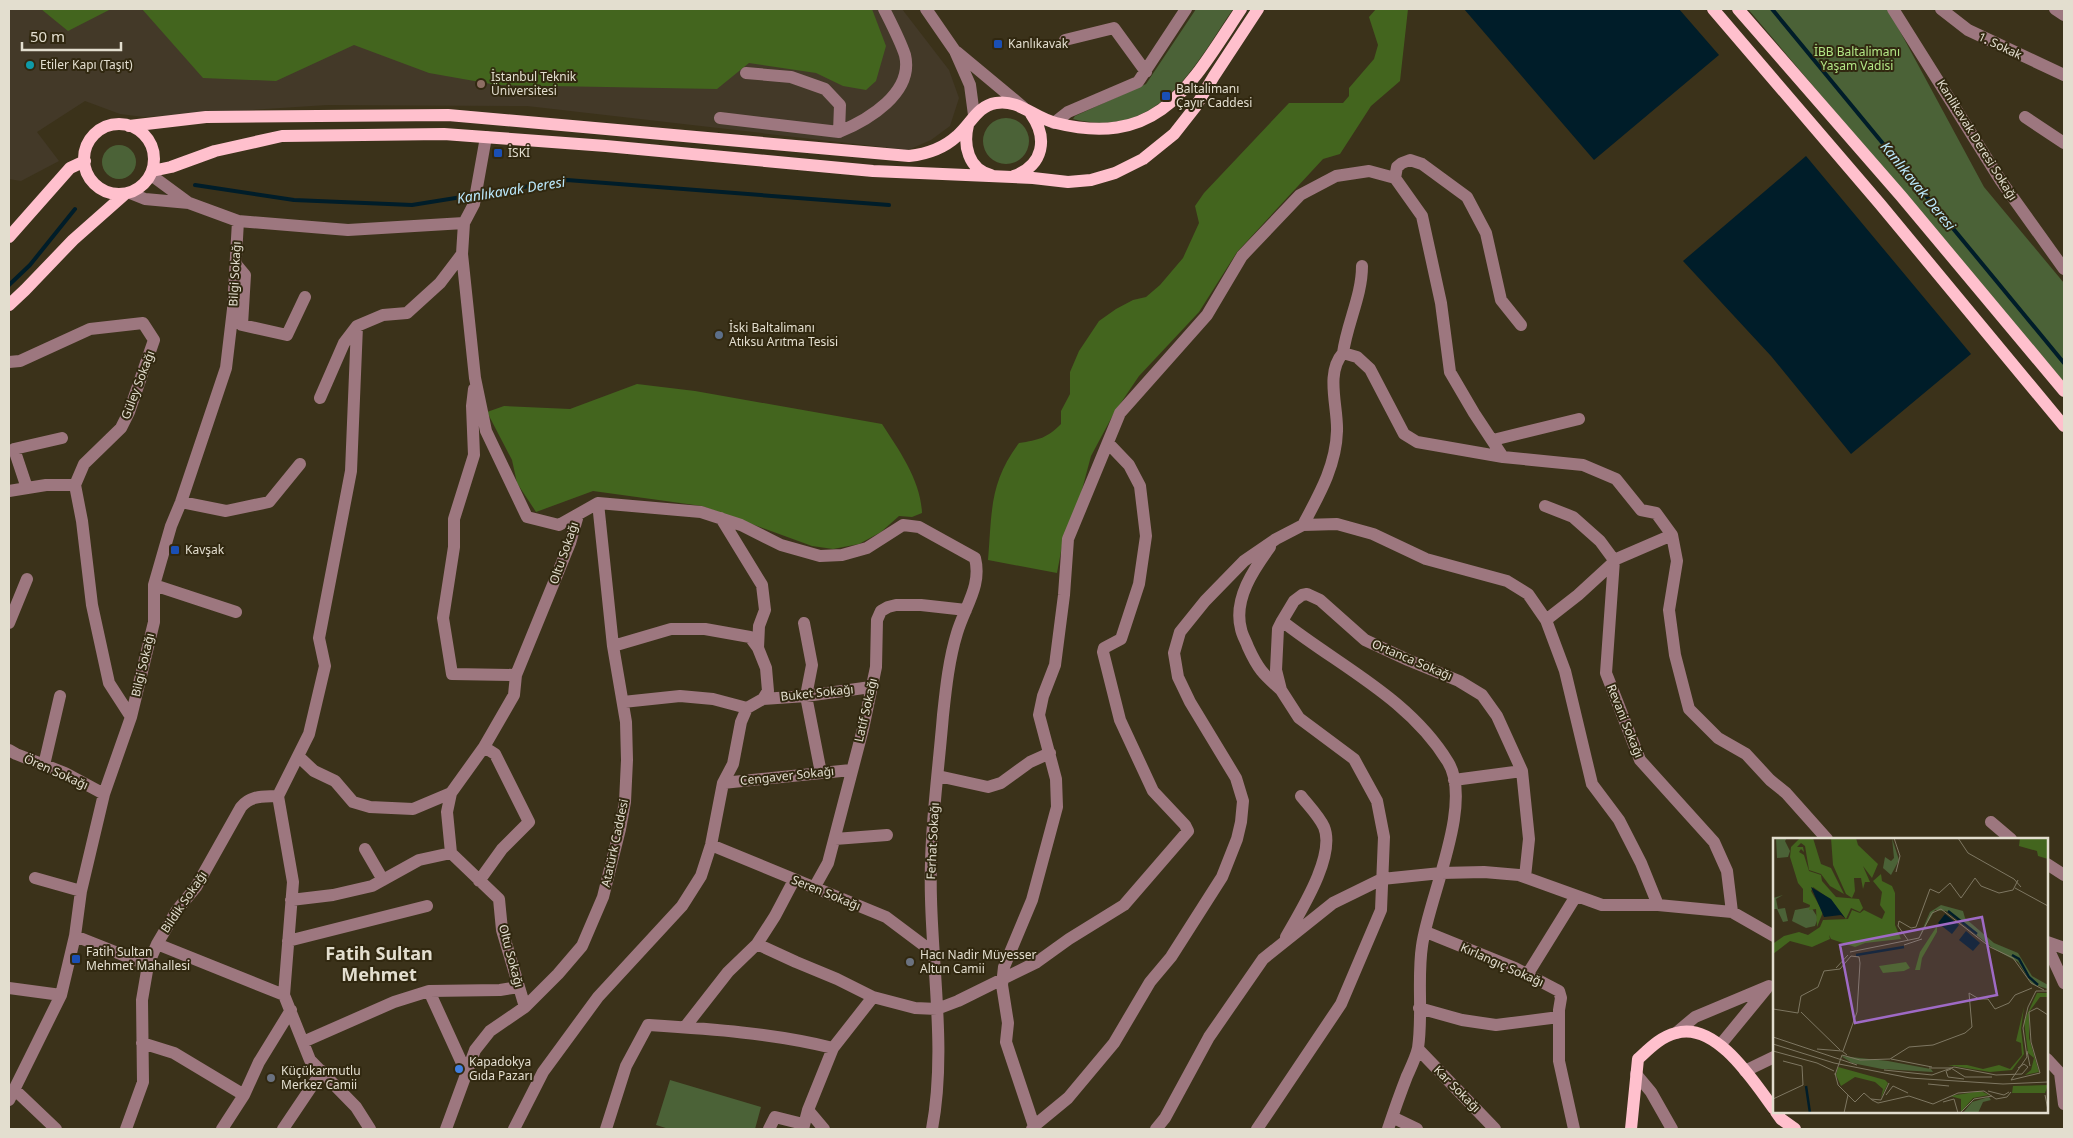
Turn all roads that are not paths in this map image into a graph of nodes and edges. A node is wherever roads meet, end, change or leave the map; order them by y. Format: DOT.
graph roads {
  1 [pos="884,9"];
  2 [pos="926,9"];
  3 [pos="1186,9"];
  4 [pos="1240,9"];
  5 [pos="1258,9"];
  6 [pos="1713,9"];
  7 [pos="1738,9"];
  8 [pos="1893,9"];
  9 [pos="1941,9"];
  10 [pos="2055,9"];
  11 [pos="2064,15"];
  12 [pos="1065,40"];
  13 [pos="955,51"];
  14 [pos="1146,72"];
  15 [pos="746,73"];
  16 [pos="2064,75"];
  17 [pos="1027,110"];
  18 [pos="2025,117"];
  19 [pos="720,118"];
  20 [pos="971,120"];
  21 [pos="1054,123"];
  22 [pos="129,126"];
  23 [pos="839,132"];
  24 [pos="486,137"];
  25 [pos="2064,143"];
  26 [pos="84,161"];
  27 [pos="151,173"];
  28 [pos="1012,177"];
  29 [pos="998,178"];
  30 [pos="1395,178"];
  31 [pos="127,193"];
  32 [pos="189,203"];
  33 [pos="238,221"];
  34 [pos="464,223"];
  35 [pos="9,237"];
  36 [pos="462,254"];
  37 [pos="236,264"];
  38 [pos="1362,266"];
  39 [pos="2064,269"];
  40 [pos="305,297"];
  41 [pos="9,305"];
  42 [pos="1521,325"];
  43 [pos="356,326"];
  44 [pos="1343,353"];
  45 [pos="9,362"];
  46 [pos="474,378"];
  47 [pos="2064,391"];
  48 [pos="320,398"];
  49 [pos="1579,419"];
  50 [pos="2064,426"];
  51 [pos="62,438"];
  52 [pos="1493,440"];
  53 [pos="1108,443"];
  54 [pos="1503,456"];
  55 [pos="300,464"];
  56 [pos="75,485"];
  57 [pos="27,488"];
  58 [pos="9,491"];
  59 [pos="181,502"];
  60 [pos="598,503"];
  61 [pos="1545,506"];
  62 [pos="578,515"];
  63 [pos="720,518"];
  64 [pos="1303,525"];
  65 [pos="1672,535"];
  66 [pos="1276,539"];
  67 [pos="1614,561"];
  68 [pos="27,579"];
  69 [pos="154,586"];
  70 [pos="966,610"];
  71 [pos="236,612"];
  72 [pos="1546,620"];
  73 [pos="1282,621"];
  74 [pos="9,623"];
  75 [pos="804,623"];
  76 [pos="612,646"];
  77 [pos="758,648"];
  78 [pos="516,675"];
  79 [pos="871,687"];
  80 [pos="1281,690"];
  81 [pos="60,696"];
  82 [pos="806,696"];
  83 [pos="762,699"];
  84 [pos="623,702"];
  85 [pos="747,708"];
  86 [pos="131,717"];
  87 [pos="484,747"];
  88 [pos="9,750"];
  89 [pos="1050,753"];
  90 [pos="298,756"];
  91 [pos="44,765"];
  92 [pos="852,770"];
  93 [pos="1522,771"];
  94 [pos="821,773"];
  95 [pos="938,776"];
  96 [pos="1454,780"];
  97 [pos="723,783"];
  98 [pos="451,793"];
  99 [pos="104,794"];
  100 [pos="278,796"];
  101 [pos="1300,796"];
  102 [pos="1991,822"];
  103 [pos="887,835"];
  104 [pos="1826,838"];
  105 [pos="2011,838"];
  106 [pos="835,839"];
  107 [pos="711,845"];
  108 [pos="365,849"];
  109 [pos="451,853"];
  110 [pos="2048,865"];
  111 [pos="1441,872"];
  112 [pos="2064,875"];
  113 [pos="1525,877"];
  114 [pos="35,878"];
  115 [pos="1382,879"];
  116 [pos="383,880"];
  117 [pos="794,880"];
  118 [pos="479,881"];
  119 [pos="814,888"];
  120 [pos="81,891"];
  121 [pos="1576,896"];
  122 [pos="291,900"];
  123 [pos="1658,905"];
  124 [pos="427,906"];
  125 [pos="1732,912"];
  126 [pos="1426,932"];
  127 [pos="1773,935"];
  128 [pos="75,936"];
  129 [pos="288,941"];
  130 [pos="2048,942"];
  131 [pos="157,944"];
  132 [pos="758,944"];
  133 [pos="1282,944"];
  134 [pos="2048,948"];
  135 [pos="2064,948"];
  136 [pos="934,953"];
  137 [pos="148,965"];
  138 [pos="1527,975"];
  139 [pos="1003,978"];
  140 [pos="1772,983"];
  141 [pos="2064,983"];
  142 [pos="519,987"];
  143 [pos="9,988"];
  144 [pos="429,991"];
  145 [pos="61,995"];
  146 [pos="284,996"];
  147 [pos="873,997"];
  148 [pos="525,1007"];
  149 [pos="1419,1008"];
  150 [pos="937,1009"];
  151 [pos="291,1010"];
  152 [pos="1559,1017"];
  153 [pos="685,1027"];
  154 [pos="1676,1033"];
  155 [pos="303,1042"];
  156 [pos="142,1043"];
  157 [pos="1722,1044"];
  158 [pos="833,1048"];
  159 [pos="1418,1049"];
  160 [pos="1773,1058"];
  161 [pos="2048,1060"];
  162 [pos="322,1071"];
  163 [pos="1746,1071"];
  164 [pos="466,1072"];
  165 [pos="1636,1074"];
  166 [pos="11,1095"];
  167 [pos="244,1095"];
  168 [pos="2064,1104"];
  169 [pos="1773,1108"];
  170 [pos="808,1110"];
  171 [pos="1776,1113"];
  172 [pos="1392,1117"];
  173 [pos="803,1127"];
  174 [pos="1033,1127"];
  175 [pos="56,1129"];
  176 [pos="126,1129"];
  177 [pos="222,1129"];
  178 [pos="282,1129"];
  179 [pos="370,1129"];
  180 [pos="446,1129"];
  181 [pos="514,1129"];
  182 [pos="606,1129"];
  183 [pos="768,1129"];
  184 [pos="824,1129"];
  185 [pos="932,1129"];
  186 [pos="1156,1129"];
  187 [pos="1257,1129"];
  188 [pos="1388,1129"];
  189 [pos="1417,1129"];
  190 [pos="1495,1129"];
  191 [pos="1574,1129"];
  192 [pos="1631,1129"];
  193 [pos="1672,1129"];
  194 [pos="1795,1129"];
  1 -- 23 [label="street"];
  2 -- 13 [label="street"];
  3 -- 14 [label="street"];
  4 -- 21 [label="main road"];
  5 -- 28 [label="main road"];
  6 -- 50 [label="main road"];
  7 -- 47 [label="main road"];
  8 -- 39 [label="street, Kanlikavak Deresi Sokağı"];
  9 -- 16 [label="street, 1. Sokak"];
  10 -- 11 [label="street"];
  12 -- 14 [label="street"];
  13 -- 17 [label="street"];
  13 -- 20 [label="street"];
  14 -- 21 [label="street"];
  15 -- 23 [label="street"];
  17 -- 20 [label="main road"];
  17 -- 21 [label="main road"];
  17 -- 28 [label="main road"];
  18 -- 25 [label="street"];
  19 -- 23 [label="street"];
  20 -- 22 [label="main road"];
  20 -- 29 [label="main road"];
  22 -- 26 [label="main road"];
  22 -- 27 [label="main road"];
  24 -- 27 [label="main road"];
  24 -- 29 [label="main road"];
  24 -- 34 [label="street"];
  26 -- 31 [label="main road"];
  26 -- 35 [label="main road"];
  27 -- 31 [label="main road"];
  27 -- 32 [label="street"];
  28 -- 29 [label="main road"];
  30 -- 42 [label="street"];
  30 -- 52 [label="street"];
  30 -- 53 [label="street"];
  31 -- 32 [label="street"];
  31 -- 41 [label="main road"];
  32 -- 33 [label="street"];
  33 -- 34 [label="street"];
  33 -- 37 [label="street, Bilgi Sokağı"];
  34 -- 36 [label="street"];
  36 -- 43 [label="street"];
  36 -- 46 [label="street"];
  37 -- 40 [label="street"];
  37 -- 59 [label="street, Bilgi Sokağı"];
  38 -- 44 [label="street"];
  43 -- 48 [label="street"];
  43 -- 90 [label="street"];
  44 -- 54 [label="street"];
  44 -- 64 [label="street"];
  45 -- 56 [label="street, Güley Sokağı"];
  46 -- 62 [label="street"];
  46 -- 78 [label="street"];
  49 -- 52 [label="street"];
  51 -- 57 [label="street"];
  52 -- 54 [label="street"];
  53 -- 89 [label="street"];
  53 -- 139 [label="street"];
  54 -- 65 [label="street"];
  55 -- 59 [label="street"];
  56 -- 57 [label="street"];
  56 -- 86 [label="street"];
  57 -- 58 [label="street"];
  59 -- 69 [label="street, Bilgi Sokağı"];
  60 -- 62 [label="street"];
  60 -- 63 [label="street"];
  60 -- 76 [label="street, Atatürk Caddesi"];
  61 -- 67 [label="street"];
  62 -- 78 [label="street, Oltu Sokağı"];
  63 -- 70 [label="street, Ferhat Sokağı"];
  63 -- 77 [label="street"];
  64 -- 66 [label="street"];
  64 -- 72 [label="street"];
  65 -- 67 [label="street"];
  65 -- 104 [label="street"];
  66 -- 80 [label="street"];
  66 -- 174 [label="street"];
  67 -- 72 [label="street"];
  67 -- 125 [label="street, Revani Sokağı"];
  68 -- 74 [label="street"];
  69 -- 71 [label="street"];
  69 -- 86 [label="street, Bilgi Sokağı"];
  70 -- 79 [label="street, Latif Sokağı"];
  70 -- 95 [label="street, Ferhat Sokağı"];
  72 -- 123 [label="street"];
  73 -- 80 [label="street"];
  73 -- 93 [label="street, Ortanca Sokağı"];
  73 -- 96 [label="street"];
  75 -- 82 [label="street"];
  76 -- 77 [label="street"];
  76 -- 84 [label="street, Atatürk Caddesi"];
  77 -- 83 [label="street"];
  78 -- 87 [label="street, Oltu Sokağı"];
  79 -- 82 [label="street, Buket Sokağı"];
  79 -- 92 [label="street, Latif Sokağı"];
  80 -- 115 [label="street"];
  81 -- 91 [label="street"];
  82 -- 83 [label="street, Buket Sokağı"];
  82 -- 94 [label="street"];
  83 -- 85 [label="street"];
  84 -- 85 [label="street"];
  84 -- 148 [label="street, Atatürk Caddesi"];
  85 -- 97 [label="street"];
  86 -- 99 [label="street, Bilgi Sokağı"];
  87 -- 98 [label="street, Oltu Sokağı"];
  87 -- 118 [label="street"];
  88 -- 91 [label="street, Ören Sokağı"];
  89 -- 95 [label="street"];
  89 -- 139 [label="street"];
  90 -- 98 [label="street"];
  90 -- 100 [label="street"];
  91 -- 99 [label="street, Ören Sokağı"];
  92 -- 94 [label="street, Cengaver Sokağı"];
  92 -- 106 [label="street, Latif Sokağı"];
  93 -- 96 [label="street"];
  93 -- 113 [label="street, Ortanca Sokağı"];
  94 -- 97 [label="street, Cengaver Sokağı"];
  95 -- 136 [label="street, Ferhat Sokağı"];
  96 -- 111 [label="street"];
  97 -- 107 [label="street"];
  98 -- 109 [label="street"];
  99 -- 120 [label="street, Bilgi Sokağı"];
  100 -- 122 [label="street"];
  100 -- 131 [label="street, Bildik Sokağı"];
  101 -- 133 [label="street"];
  102 -- 105 [label="street"];
  103 -- 106 [label="street"];
  106 -- 119 [label="street, Latif Sokağı"];
  107 -- 117 [label="street, Seren Sokağı"];
  107 -- 181 [label="street"];
  108 -- 116 [label="street"];
  109 -- 116 [label="street"];
  109 -- 118 [label="street, Oltu Sokağı"];
  110 -- 112 [label="street"];
  111 -- 113 [label="street"];
  111 -- 115 [label="street"];
  111 -- 126 [label="street"];
  113 -- 121 [label="street"];
  114 -- 120 [label="street"];
  115 -- 133 [label="street"];
  115 -- 187 [label="street"];
  116 -- 122 [label="street"];
  117 -- 119 [label="street, Seren Sokağı"];
  117 -- 132 [label="street"];
  118 -- 142 [label="street, Oltu Sokağı"];
  119 -- 136 [label="street, Seren Sokağı"];
  120 -- 128 [label="street, Bilgi Sokağı"];
  121 -- 123 [label="street"];
  121 -- 138 [label="street"];
  122 -- 129 [label="street"];
  123 -- 125 [label="street"];
  124 -- 129 [label="street"];
  125 -- 127 [label="street"];
  126 -- 138 [label="street, Kırlangıç Sokağı"];
  126 -- 149 [label="street"];
  128 -- 137 [label="street"];
  128 -- 145 [label="street, Bilgi Sokağı"];
  129 -- 146 [label="street"];
  130 -- 135 [label="street"];
  131 -- 137 [label="street, Bildik Sokağı"];
  131 -- 146 [label="street"];
  132 -- 147 [label="street"];
  132 -- 153 [label="street"];
  133 -- 186 [label="street"];
  134 -- 141 [label="street"];
  136 -- 150 [label="street, Ferhat Sokağı"];
  137 -- 156 [label="street, Bildik Sokağı"];
  138 -- 152 [label="street, Kırlangıç Sokağı"];
  139 -- 150 [label="street"];
  139 -- 174 [label="street"];
  140 -- 154 [label="street"];
  140 -- 157 [label="street"];
  142 -- 144 [label="street"];
  142 -- 148 [label="street, Oltu Sokağı"];
  143 -- 145 [label="street"];
  144 -- 155 [label="street"];
  144 -- 164 [label="street"];
  145 -- 166 [label="street, Bilgi Sokağı"];
  146 -- 151 [label="street"];
  147 -- 150 [label="street"];
  147 -- 158 [label="street"];
  148 -- 164 [label="street, Atatürk Caddesi"];
  149 -- 152 [label="street"];
  149 -- 159 [label="street"];
  150 -- 185 [label="street, Ferhat Sokağı"];
  151 -- 155 [label="street"];
  151 -- 167 [label="street"];
  152 -- 191 [label="street, Kırlangıç Sokağı"];
  153 -- 158 [label="street"];
  153 -- 182 [label="street"];
  154 -- 157 [label="main road"];
  154 -- 165 [label="main road"];
  155 -- 162 [label="street"];
  156 -- 167 [label="street"];
  156 -- 176 [label="street, Bildik Sokağı"];
  157 -- 163 [label="main road"];
  158 -- 170 [label="street"];
  159 -- 172 [label="street"];
  159 -- 190 [label="street, Kar Sokağı"];
  160 -- 163 [label="street"];
  161 -- 168 [label="street"];
  162 -- 178 [label="street"];
  162 -- 179 [label="street"];
  163 -- 169 [label="main road"];
  164 -- 180 [label="street, Atatürk Caddesi"];
  165 -- 192 [label="main road"];
  165 -- 193 [label="street"];
  166 -- 175 [label="street"];
  167 -- 177 [label="street"];
  170 -- 173 [label="street"];
  170 -- 184 [label="street"];
  171 -- 194 [label="main road"];
  172 -- 188 [label="street"];
  172 -- 189 [label="street"];
  173 -- 183 [label="street"];
}
